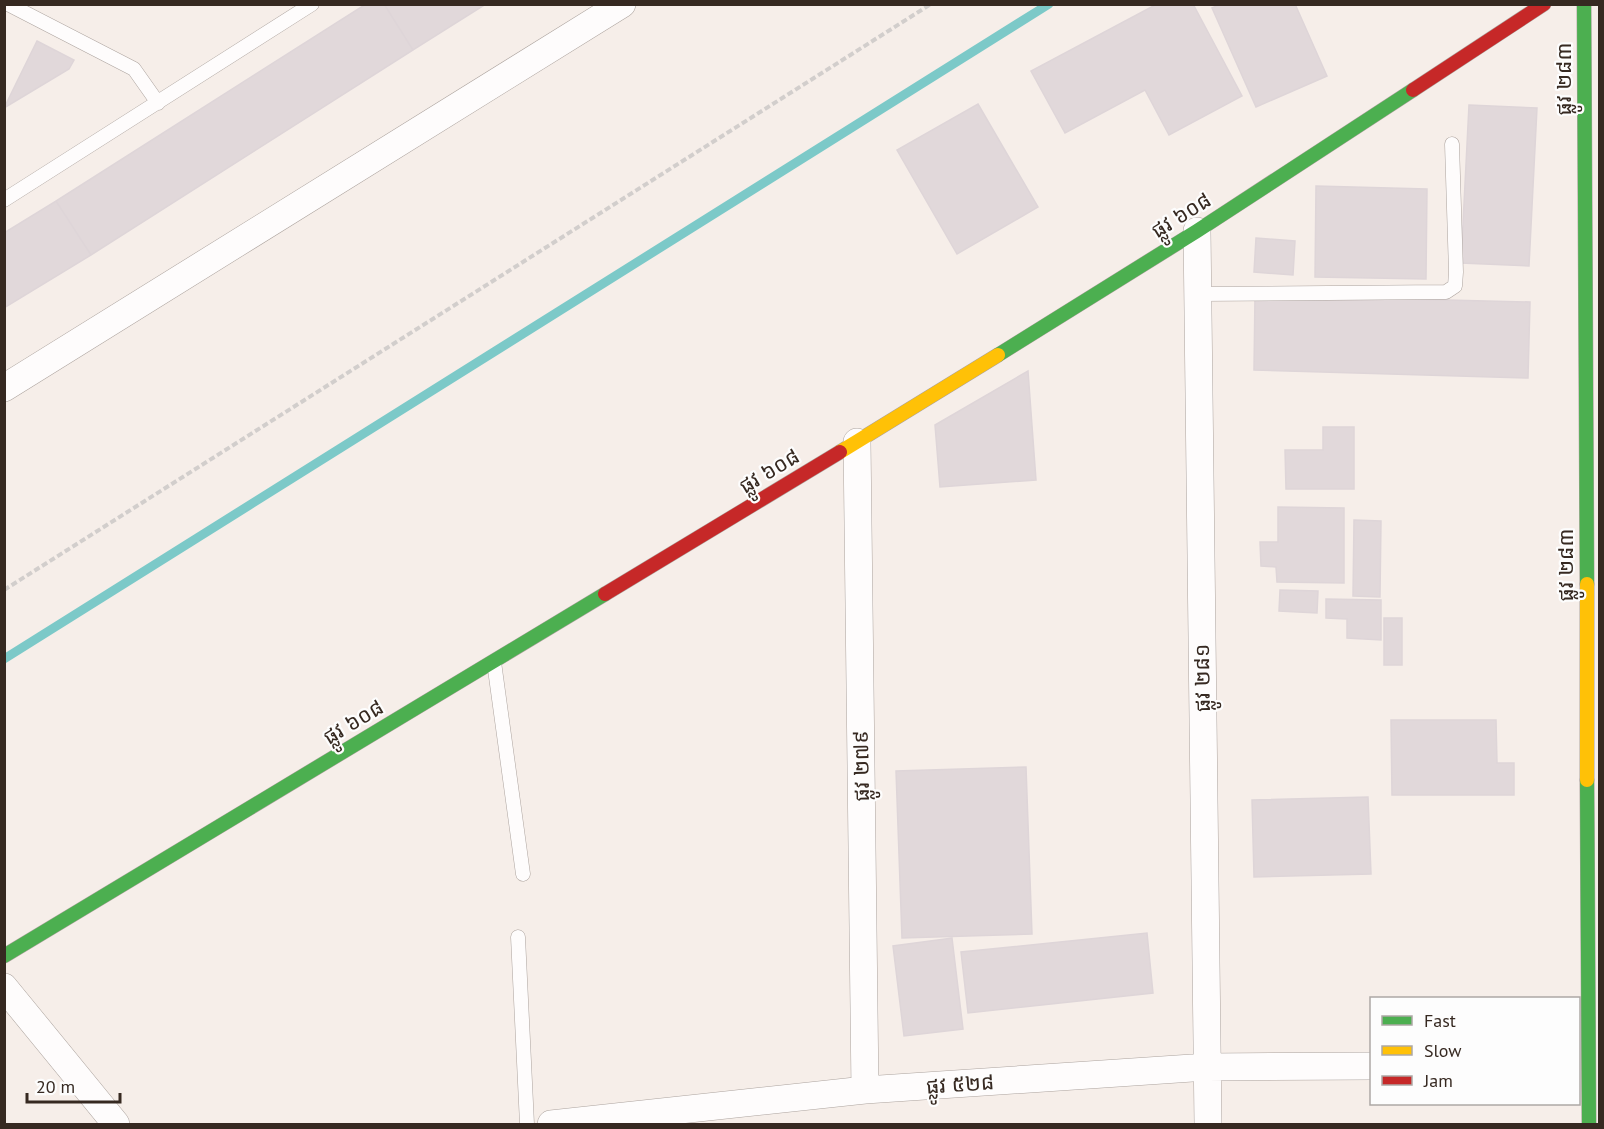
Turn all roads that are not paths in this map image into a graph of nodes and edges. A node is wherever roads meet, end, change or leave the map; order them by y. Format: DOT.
graph roads {
  1 [pos="8,4"];
  2 [pos="312,4"];
  3 [pos="622,4"];
  4 [pos="1544,4"];
  5 [pos="1584,4"];
  6 [pos="158,103"];
  7 [pos="1452,144"];
  8 [pos="4,200"];
  9 [pos="1197,231"];
  10 [pos="1198,294"];
  11 [pos="4,388"];
  12 [pos="857,442"];
  13 [pos="494,662"];
  14 [pos="523,874"];
  15 [pos="518,937"];
  16 [pos="4,956"];
  17 [pos="4,987"];
  18 [pos="1589,1064"];
  19 [pos="1370,1066"];
  20 [pos="1207,1067"];
  21 [pos="865,1090"];
  22 [pos="116,1125"];
  23 [pos="527,1125"];
  24 [pos="551,1125"];
  25 [pos="1208,1125"];
  26 [pos="1589,1125"];
  1 -- 6 [label="lane"];
  2 -- 6 [label="lane"];
  3 -- 11 [label="street"];
  4 -- 9 [label="street, ផ្លូវ ៦០៨"];
  5 -- 18 [label="street, ផ្លូវ ២៨៣"];
  6 -- 8 [label="lane"];
  7 -- 10 [label="lane"];
  9 -- 10 [label="street, ផ្លូវ ២៨១"];
  9 -- 12 [label="street, ផ្លូវ ៦០៨"];
  10 -- 20 [label="street, ផ្លូវ ២៨១"];
  12 -- 13 [label="street, ផ្លូវ ៦០៨"];
  12 -- 21 [label="street, ផ្លូវ ២៧៩"];
  13 -- 14 [label="lane"];
  13 -- 16 [label="street, ផ្លូវ ៦០៨"];
  15 -- 23 [label="lane"];
  17 -- 22 [label="street"];
  18 -- 26 [label="street, ផ្លូវ ២៨៣"];
  19 -- 20 [label="street, ផ្លូវ ៥២៨"];
  20 -- 21 [label="street, ផ្លូវ ៥២៨"];
  20 -- 25 [label="street, ផ្លូវ ២៨១"];
  21 -- 24 [label="street, ផ្លូវ ៥២៨"];
}
